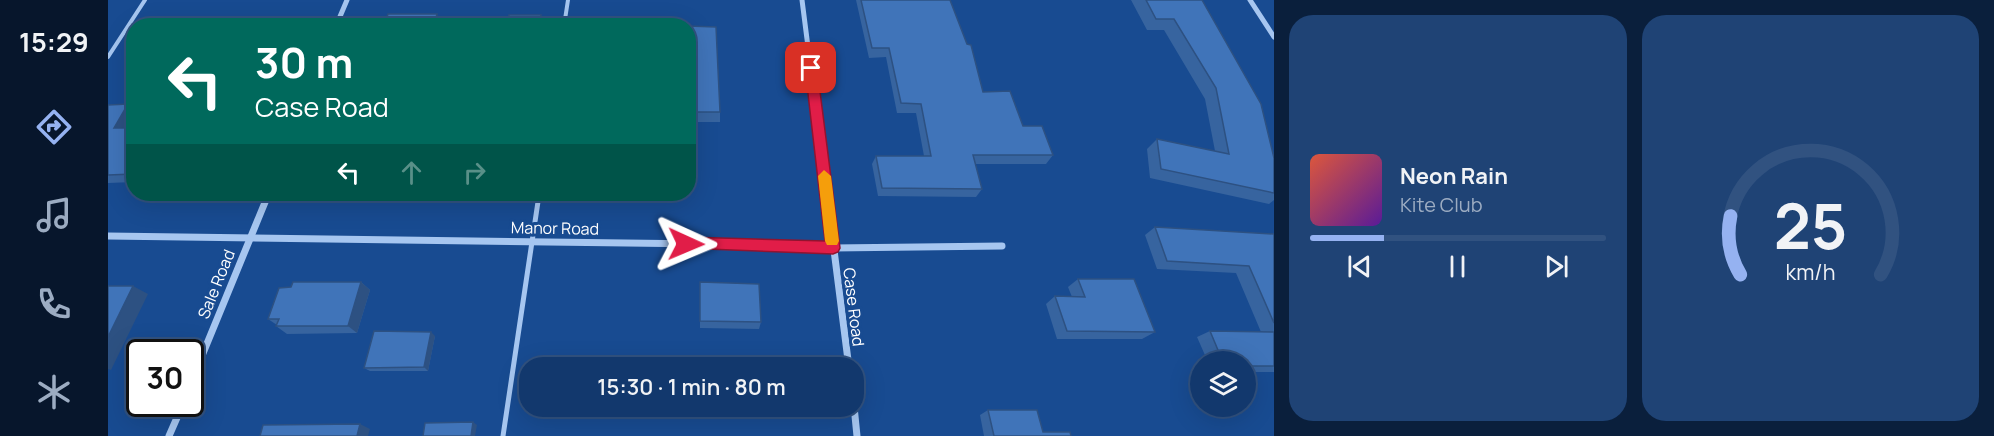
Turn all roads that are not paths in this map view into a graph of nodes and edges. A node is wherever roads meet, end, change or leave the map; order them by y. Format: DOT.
graph roads {
  1 [pos="145,0"];
  2 [pos="347,0"];
  3 [pos="568,0"];
  4 [pos="802,0"];
  5 [pos="1250,0"];
  6 [pos="133,18"];
  7 [pos="339,18"];
  8 [pos="565,18"];
  9 [pos="126,29"];
  10 [pos="1274,37"];
  11 [pos="108,57"];
  12 [pos="265,201"];
  13 [pos="538,201"];
  14 [pos="108,236"];
  15 [pos="250,238"];
  16 [pos="531,242"];
  17 [pos="1002,246"];
  18 [pos="833,248"];
  19 [pos="204,350"];
  20 [pos="848,357"];
  21 [pos="177,417"];
  22 [pos="855,417"];
  23 [pos="169,436"];
  24 [pos="503,436"];
  25 [pos="857,436"];
  1 -- 6 [label="lane"];
  2 -- 7 [label="street"];
  3 -- 8 [label="lane"];
  4 -- 18 [label="street, Case Road"];
  5 -- 10 [label="street"];
  9 -- 11 [label="lane"];
  12 -- 15 [label="street, Sale Road"];
  13 -- 16 [label="lane"];
  14 -- 15 [label="street, Manor Road"];
  15 -- 16 [label="street, Manor Road"];
  15 -- 19 [label="street, Sale Road"];
  16 -- 18 [label="street, Manor Road"];
  16 -- 24 [label="lane"];
  17 -- 18 [label="street, Manor Road"];
  18 -- 20 [label="street, Case Road"];
  21 -- 23 [label="street"];
  22 -- 25 [label="street"];
}
